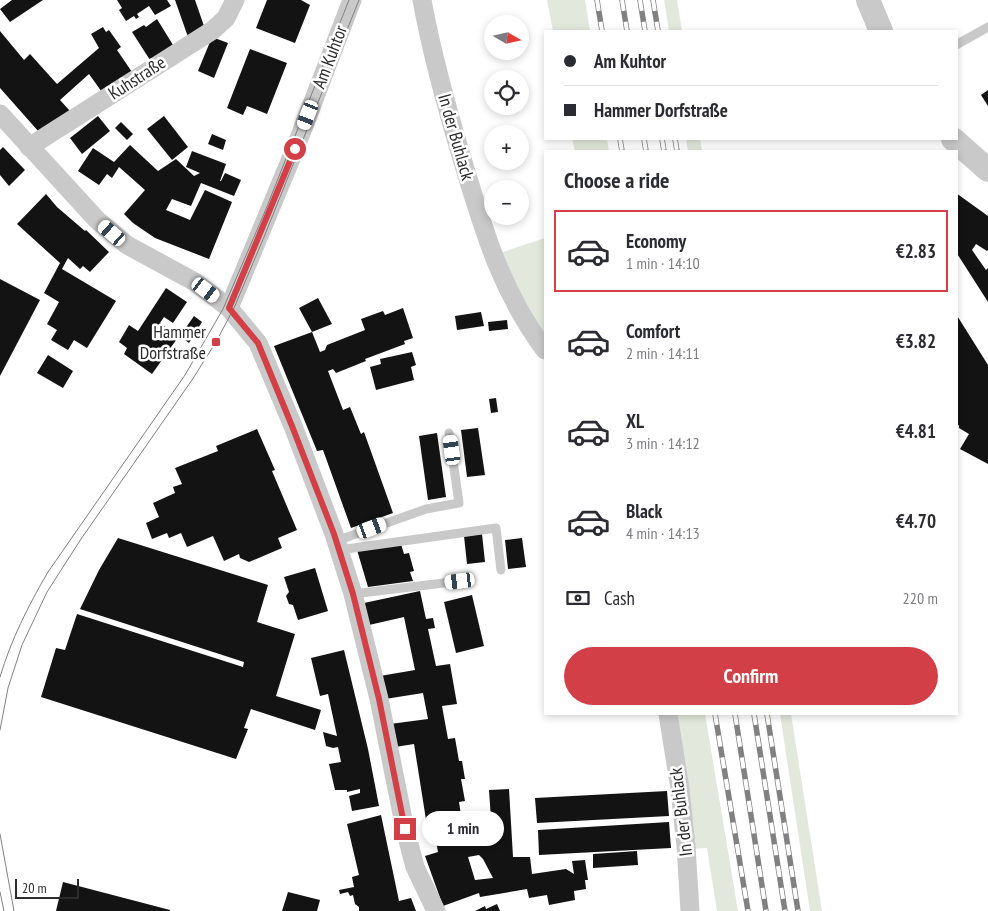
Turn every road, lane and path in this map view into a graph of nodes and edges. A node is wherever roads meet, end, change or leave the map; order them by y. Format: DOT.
graph roads {
  1 [pos="236,0"];
  2 [pos="352,0"];
  3 [pos="422,0"];
  4 [pos="868,0"];
  5 [pos="988,28"];
  6 [pos="881,30"];
  7 [pos="958,44"];
  8 [pos="4,122"];
  9 [pos="954,140"];
  10 [pos="29,147"];
  11 [pos="988,170"];
  12 [pos="229,308"];
  13 [pos="544,349"];
  14 [pos="449,432"];
  15 [pos="338,545"];
  16 [pos="501,570"];
  17 [pos="460,581"];
  18 [pos="353,594"];
  19 [pos="668,715"];
  20 [pos="436,911"];
  21 [pos="690,911"];
  1 -- 10 [label="street, Kuhstraße"];
  2 -- 12 [label="street, Am Kuhtor"];
  3 -- 13 [label="street, In der Buhlack"];
  4 -- 6 [label="street"];
  5 -- 7 [label="lane"];
  8 -- 10 [label="street"];
  9 -- 11 [label="street"];
  10 -- 12 [label="street"];
  12 -- 15 [label="street"];
  14 -- 15 [label="lane"];
  15 -- 16 [label="lane"];
  15 -- 18 [label="street"];
  17 -- 18 [label="lane"];
  18 -- 20 [label="street"];
  19 -- 21 [label="street, In der Buhlack"];
}
